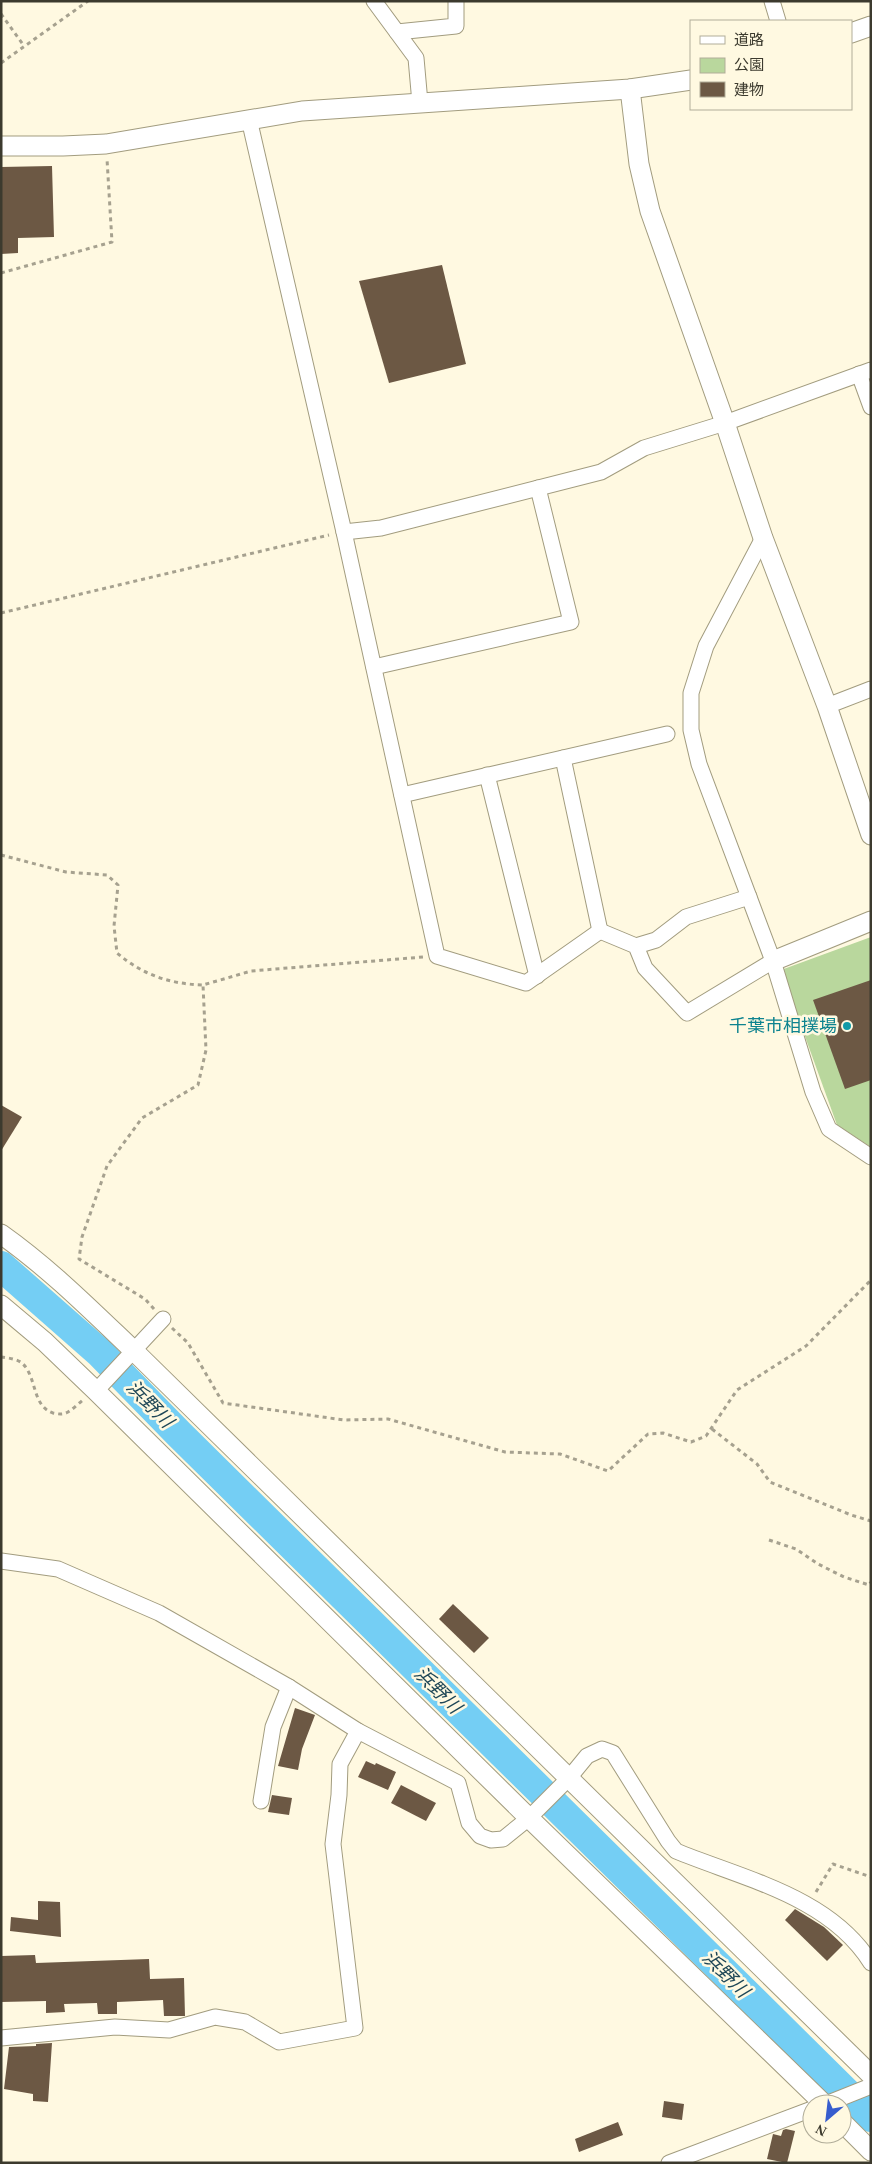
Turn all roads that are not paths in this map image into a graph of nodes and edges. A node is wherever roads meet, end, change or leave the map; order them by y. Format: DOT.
graph roads {
  1 [pos="374,1"];
  2 [pos="456,1"];
  3 [pos="772,1"];
  4 [pos="778,20"];
  5 [pos="871,26"];
  6 [pos="397,32"];
  7 [pos="852,32"];
  8 [pos="690,80"];
  9 [pos="630,89"];
  10 [pos="420,103"];
  11 [pos="249,119"];
  12 [pos="1,146"];
  13 [pos="865,372"];
  14 [pos="871,407"];
  15 [pos="725,423"];
  16 [pos="538,488"];
  17 [pos="344,532"];
  18 [pos="762,538"];
  19 [pos="374,666"];
  20 [pos="871,689"];
  21 [pos="827,706"];
  22 [pos="666,734"];
  23 [pos="563,758"];
  24 [pos="487,775"];
  25 [pos="864,794"];
  26 [pos="402,795"];
  27 [pos="871,836"];
  28 [pos="749,897"];
  29 [pos="871,921"];
  30 [pos="600,931"];
  31 [pos="636,946"];
  32 [pos="773,960"];
  33 [pos="536,976"];
  34 [pos="871,1157"];
  35 [pos="1,1234"];
  36 [pos="1,1305"];
  37 [pos="163,1319"];
  38 [pos="133,1350"];
  39 [pos="96,1391"];
  40 [pos="1,1561"];
  41 [pos="289,1687"];
  42 [pos="358,1731"];
  43 [pos="569,1778"];
  44 [pos="261,1801"];
  45 [pos="529,1818"];
  46 [pos="871,1963"];
  47 [pos="1,2038"];
  48 [pos="871,2075"];
  49 [pos="871,2086"];
  50 [pos="815,2094"];
  51 [pos="851,2094"];
  52 [pos="802,2113"];
  53 [pos="852,2132"];
  54 [pos="871,2151"];
  55 [pos="669,2163"];
  1 -- 6 [label="street"];
  2 -- 6 [label="street"];
  3 -- 4 [label="street"];
  5 -- 7 [label="street"];
  6 -- 10 [label="street"];
  8 -- 9 [label="street"];
  9 -- 10 [label="street"];
  9 -- 15 [label="street"];
  10 -- 11 [label="street"];
  11 -- 12 [label="street"];
  11 -- 17 [label="street"];
  13 -- 14 [label="street"];
  13 -- 15 [label="street"];
  15 -- 16 [label="street"];
  15 -- 18 [label="street"];
  16 -- 17 [label="street"];
  16 -- 19 [label="street"];
  17 -- 19 [label="street"];
  18 -- 21 [label="street"];
  18 -- 28 [label="street"];
  19 -- 26 [label="street"];
  20 -- 21 [label="street"];
  21 -- 25 [label="street"];
  22 -- 23 [label="street"];
  23 -- 24 [label="street"];
  23 -- 30 [label="street"];
  24 -- 26 [label="street"];
  24 -- 33 [label="street"];
  25 -- 27 [label="street"];
  26 -- 33 [label="street"];
  28 -- 31 [label="street"];
  28 -- 32 [label="street"];
  29 -- 32 [label="street"];
  30 -- 31 [label="street"];
  30 -- 33 [label="street"];
  31 -- 32 [label="street"];
  32 -- 34 [label="street"];
  35 -- 38 [label="street"];
  36 -- 39 [label="street"];
  37 -- 38 [label="street"];
  38 -- 39 [label="street"];
  38 -- 43 [label="street"];
  39 -- 45 [label="street"];
  40 -- 41 [label="street"];
  41 -- 42 [label="street"];
  41 -- 44 [label="street"];
  42 -- 45 [label="street"];
  42 -- 47 [label="street"];
  43 -- 45 [label="street"];
  43 -- 46 [label="street"];
  43 -- 48 [label="street"];
  45 -- 50 [label="street"];
  49 -- 51 [label="street"];
  52 -- 55 [label="street"];
  53 -- 54 [label="street"];
}
